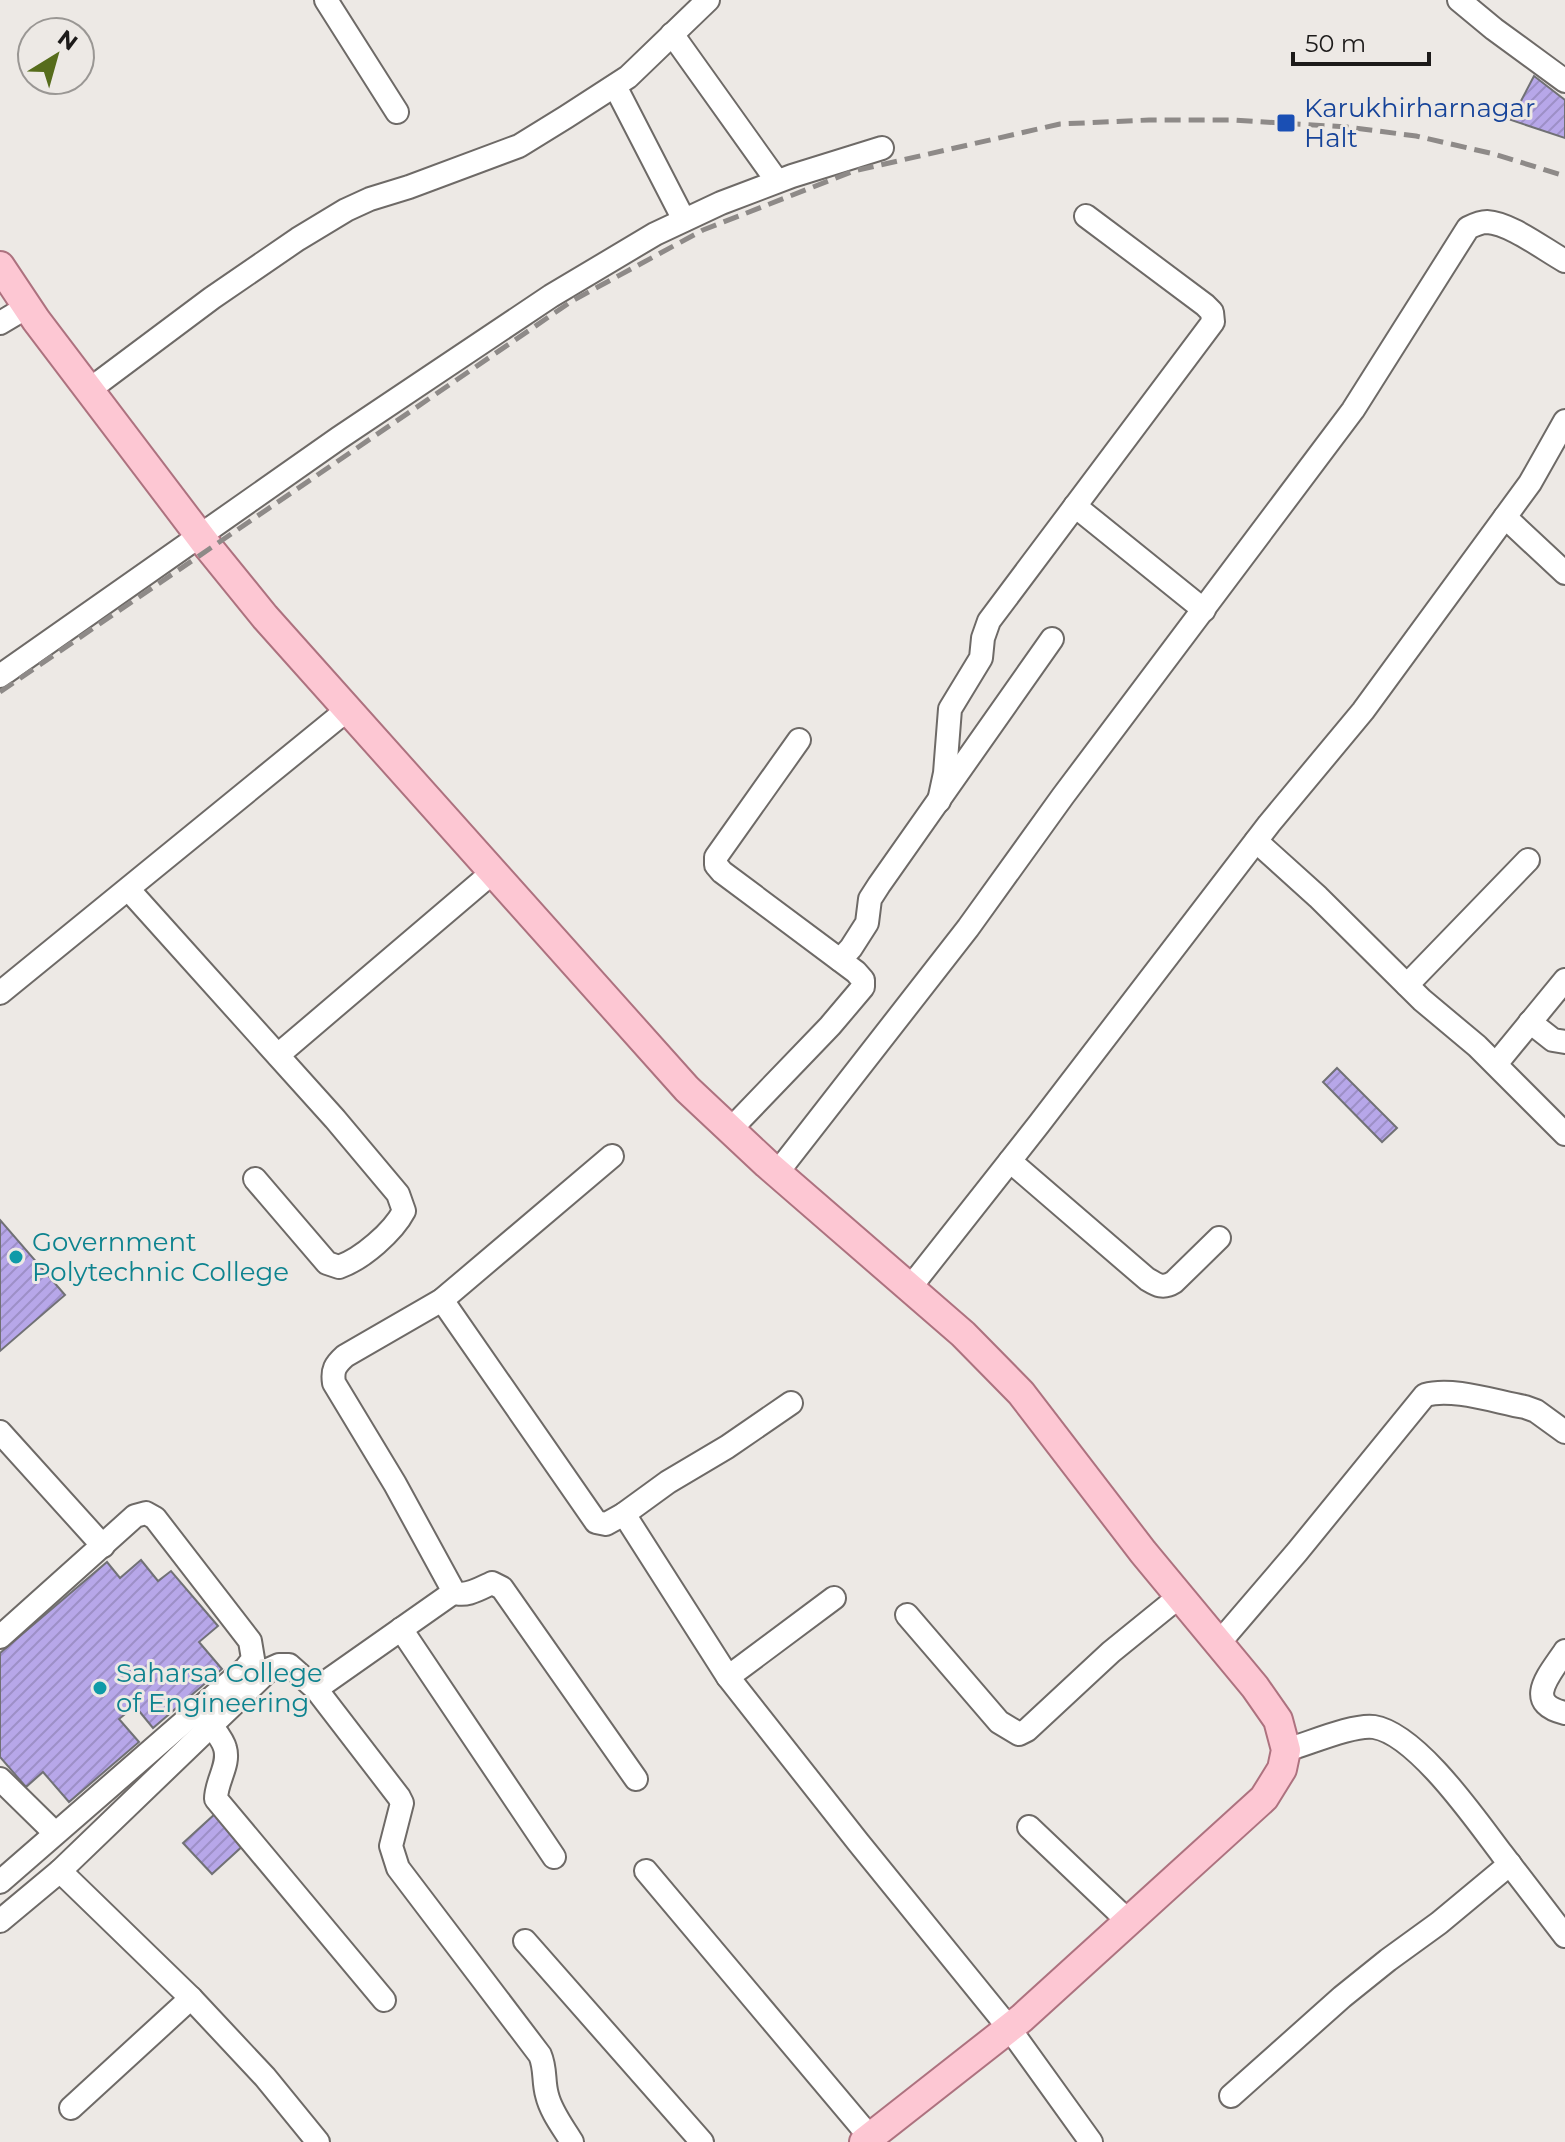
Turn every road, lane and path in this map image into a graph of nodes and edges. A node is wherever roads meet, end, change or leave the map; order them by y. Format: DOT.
graph roads {
  1 [pos="326,0"];
  2 [pos="708,0"];
  3 [pos="1459,0"];
  4 [pos="672,34"];
  5 [pos="1565,81"];
  6 [pos="615,86"];
  7 [pos="397,112"];
  8 [pos="882,148"];
  9 [pos="777,181"];
  10 [pos="1086,216"];
  11 [pos="684,220"];
  12 [pos="1565,261"];
  13 [pos="0,266"];
  14 [pos="27,307"];
  15 [pos="0,323"];
  16 [pos="89,390"];
  17 [pos="1564,426"];
  18 [pos="1075,506"];
  19 [pos="1505,517"];
  20 [pos="199,535"];
  21 [pos="1565,573"];
  22 [pos="1204,610"];
  23 [pos="1052,639"];
  24 [pos="0,676"];
  25 [pos="347,710"];
  26 [pos="799,740"];
  27 [pos="939,801"];
  28 [pos="1256,841"];
  29 [pos="1528,860"];
  30 [pos="493,872"];
  31 [pos="129,890"];
  32 [pos="840,960"];
  33 [pos="1565,980"];
  34 [pos="1407,985"];
  35 [pos="0,993"];
  36 [pos="1530,1022"];
  37 [pos="1565,1042"];
  38 [pos="278,1055"];
  39 [pos="1496,1064"];
  40 [pos="730,1130"];
  41 [pos="1565,1134"];
  42 [pos="612,1156"];
  43 [pos="1010,1161"];
  44 [pos="777,1173"];
  45 [pos="255,1179"];
  46 [pos="1219,1238"];
  47 [pos="909,1289"];
  48 [pos="442,1300"];
  49 [pos="791,1403"];
  50 [pos="0,1432"];
  51 [pos="1565,1432"];
  52 [pos="624,1514"];
  53 [pos="103,1546"];
  54 [pos="454,1592"];
  55 [pos="1180,1596"];
  56 [pos="834,1598"];
  57 [pos="907,1615"];
  58 [pos="401,1629"];
  59 [pos="0,1637"];
  60 [pos="1219,1643"];
  61 [pos="1565,1651"];
  62 [pos="728,1677"];
  63 [pos="316,1689"];
  64 [pos="1565,1713"];
  65 [pos="211,1725"];
  66 [pos="1286,1750"];
  67 [pos="0,1779"];
  68 [pos="636,1779"];
  69 [pos="1029,1827"];
  70 [pos="55,1833"];
  71 [pos="554,1857"];
  72 [pos="1510,1864"];
  73 [pos="60,1871"];
  74 [pos="646,1871"];
  75 [pos="0,1882"];
  76 [pos="0,1921"];
  77 [pos="1128,1921"];
  78 [pos="1565,1936"];
  79 [pos="525,1941"];
  80 [pos="191,1998"];
  81 [pos="384,2000"];
  82 [pos="1009,2028"];
  83 [pos="1231,2096"];
  84 [pos="71,2108"];
  85 [pos="867,2139"];
  86 [pos="318,2142"];
  87 [pos="572,2142"];
  88 [pos="702,2142"];
  89 [pos="1091,2142"];
  1 -- 7 [label="street"];
  2 -- 4 [label="street"];
  3 -- 5 [label="street"];
  4 -- 6 [label="street"];
  4 -- 9 [label="street"];
  6 -- 11 [label="street"];
  6 -- 16 [label="street"];
  8 -- 9 [label="street"];
  9 -- 11 [label="street"];
  10 -- 18 [label="street"];
  11 -- 20 [label="street"];
  12 -- 22 [label="street"];
  13 -- 14 [label="main road"];
  14 -- 15 [label="street"];
  14 -- 16 [label="main road"];
  16 -- 20 [label="main road"];
  17 -- 19 [label="street"];
  18 -- 22 [label="street"];
  18 -- 27 [label="street"];
  19 -- 21 [label="street"];
  19 -- 28 [label="street"];
  20 -- 24 [label="street"];
  20 -- 25 [label="main road"];
  22 -- 44 [label="street"];
  23 -- 27 [label="street"];
  25 -- 30 [label="main road"];
  25 -- 31 [label="street"];
  26 -- 32 [label="street"];
  27 -- 32 [label="street"];
  28 -- 34 [label="street"];
  28 -- 43 [label="street"];
  29 -- 34 [label="street"];
  30 -- 38 [label="street"];
  30 -- 40 [label="main road"];
  31 -- 35 [label="street"];
  31 -- 38 [label="street"];
  32 -- 40 [label="street"];
  33 -- 36 [label="street"];
  34 -- 39 [label="street"];
  36 -- 37 [label="street"];
  36 -- 39 [label="street"];
  38 -- 45 [label="street"];
  39 -- 41 [label="street"];
  40 -- 44 [label="main road"];
  42 -- 48 [label="street"];
  43 -- 46 [label="street"];
  43 -- 47 [label="street"];
  44 -- 47 [label="main road"];
  47 -- 55 [label="main road"];
  48 -- 52 [label="street"];
  48 -- 54 [label="street"];
  49 -- 52 [label="street"];
  50 -- 53 [label="street"];
  51 -- 60 [label="street"];
  52 -- 62 [label="street"];
  53 -- 59 [label="street"];
  53 -- 70 [label="street"];
  54 -- 58 [label="street"];
  54 -- 68 [label="street"];
  55 -- 57 [label="street"];
  55 -- 60 [label="main road"];
  56 -- 62 [label="street"];
  58 -- 63 [label="street"];
  58 -- 71 [label="street"];
  60 -- 66 [label="main road"];
  61 -- 64 [label="street"];
  62 -- 82 [label="street"];
  63 -- 65 [label="street"];
  63 -- 87 [label="street"];
  65 -- 73 [label="street"];
  65 -- 81 [label="street"];
  66 -- 72 [label="street"];
  66 -- 77 [label="main road"];
  67 -- 70 [label="street"];
  69 -- 77 [label="street"];
  70 -- 75 [label="street"];
  72 -- 78 [label="street"];
  72 -- 83 [label="street"];
  73 -- 76 [label="street"];
  73 -- 80 [label="street"];
  74 -- 85 [label="street"];
  77 -- 82 [label="main road"];
  79 -- 88 [label="street"];
  80 -- 84 [label="street"];
  80 -- 86 [label="street"];
  82 -- 85 [label="main road"];
  82 -- 89 [label="street"];
}
